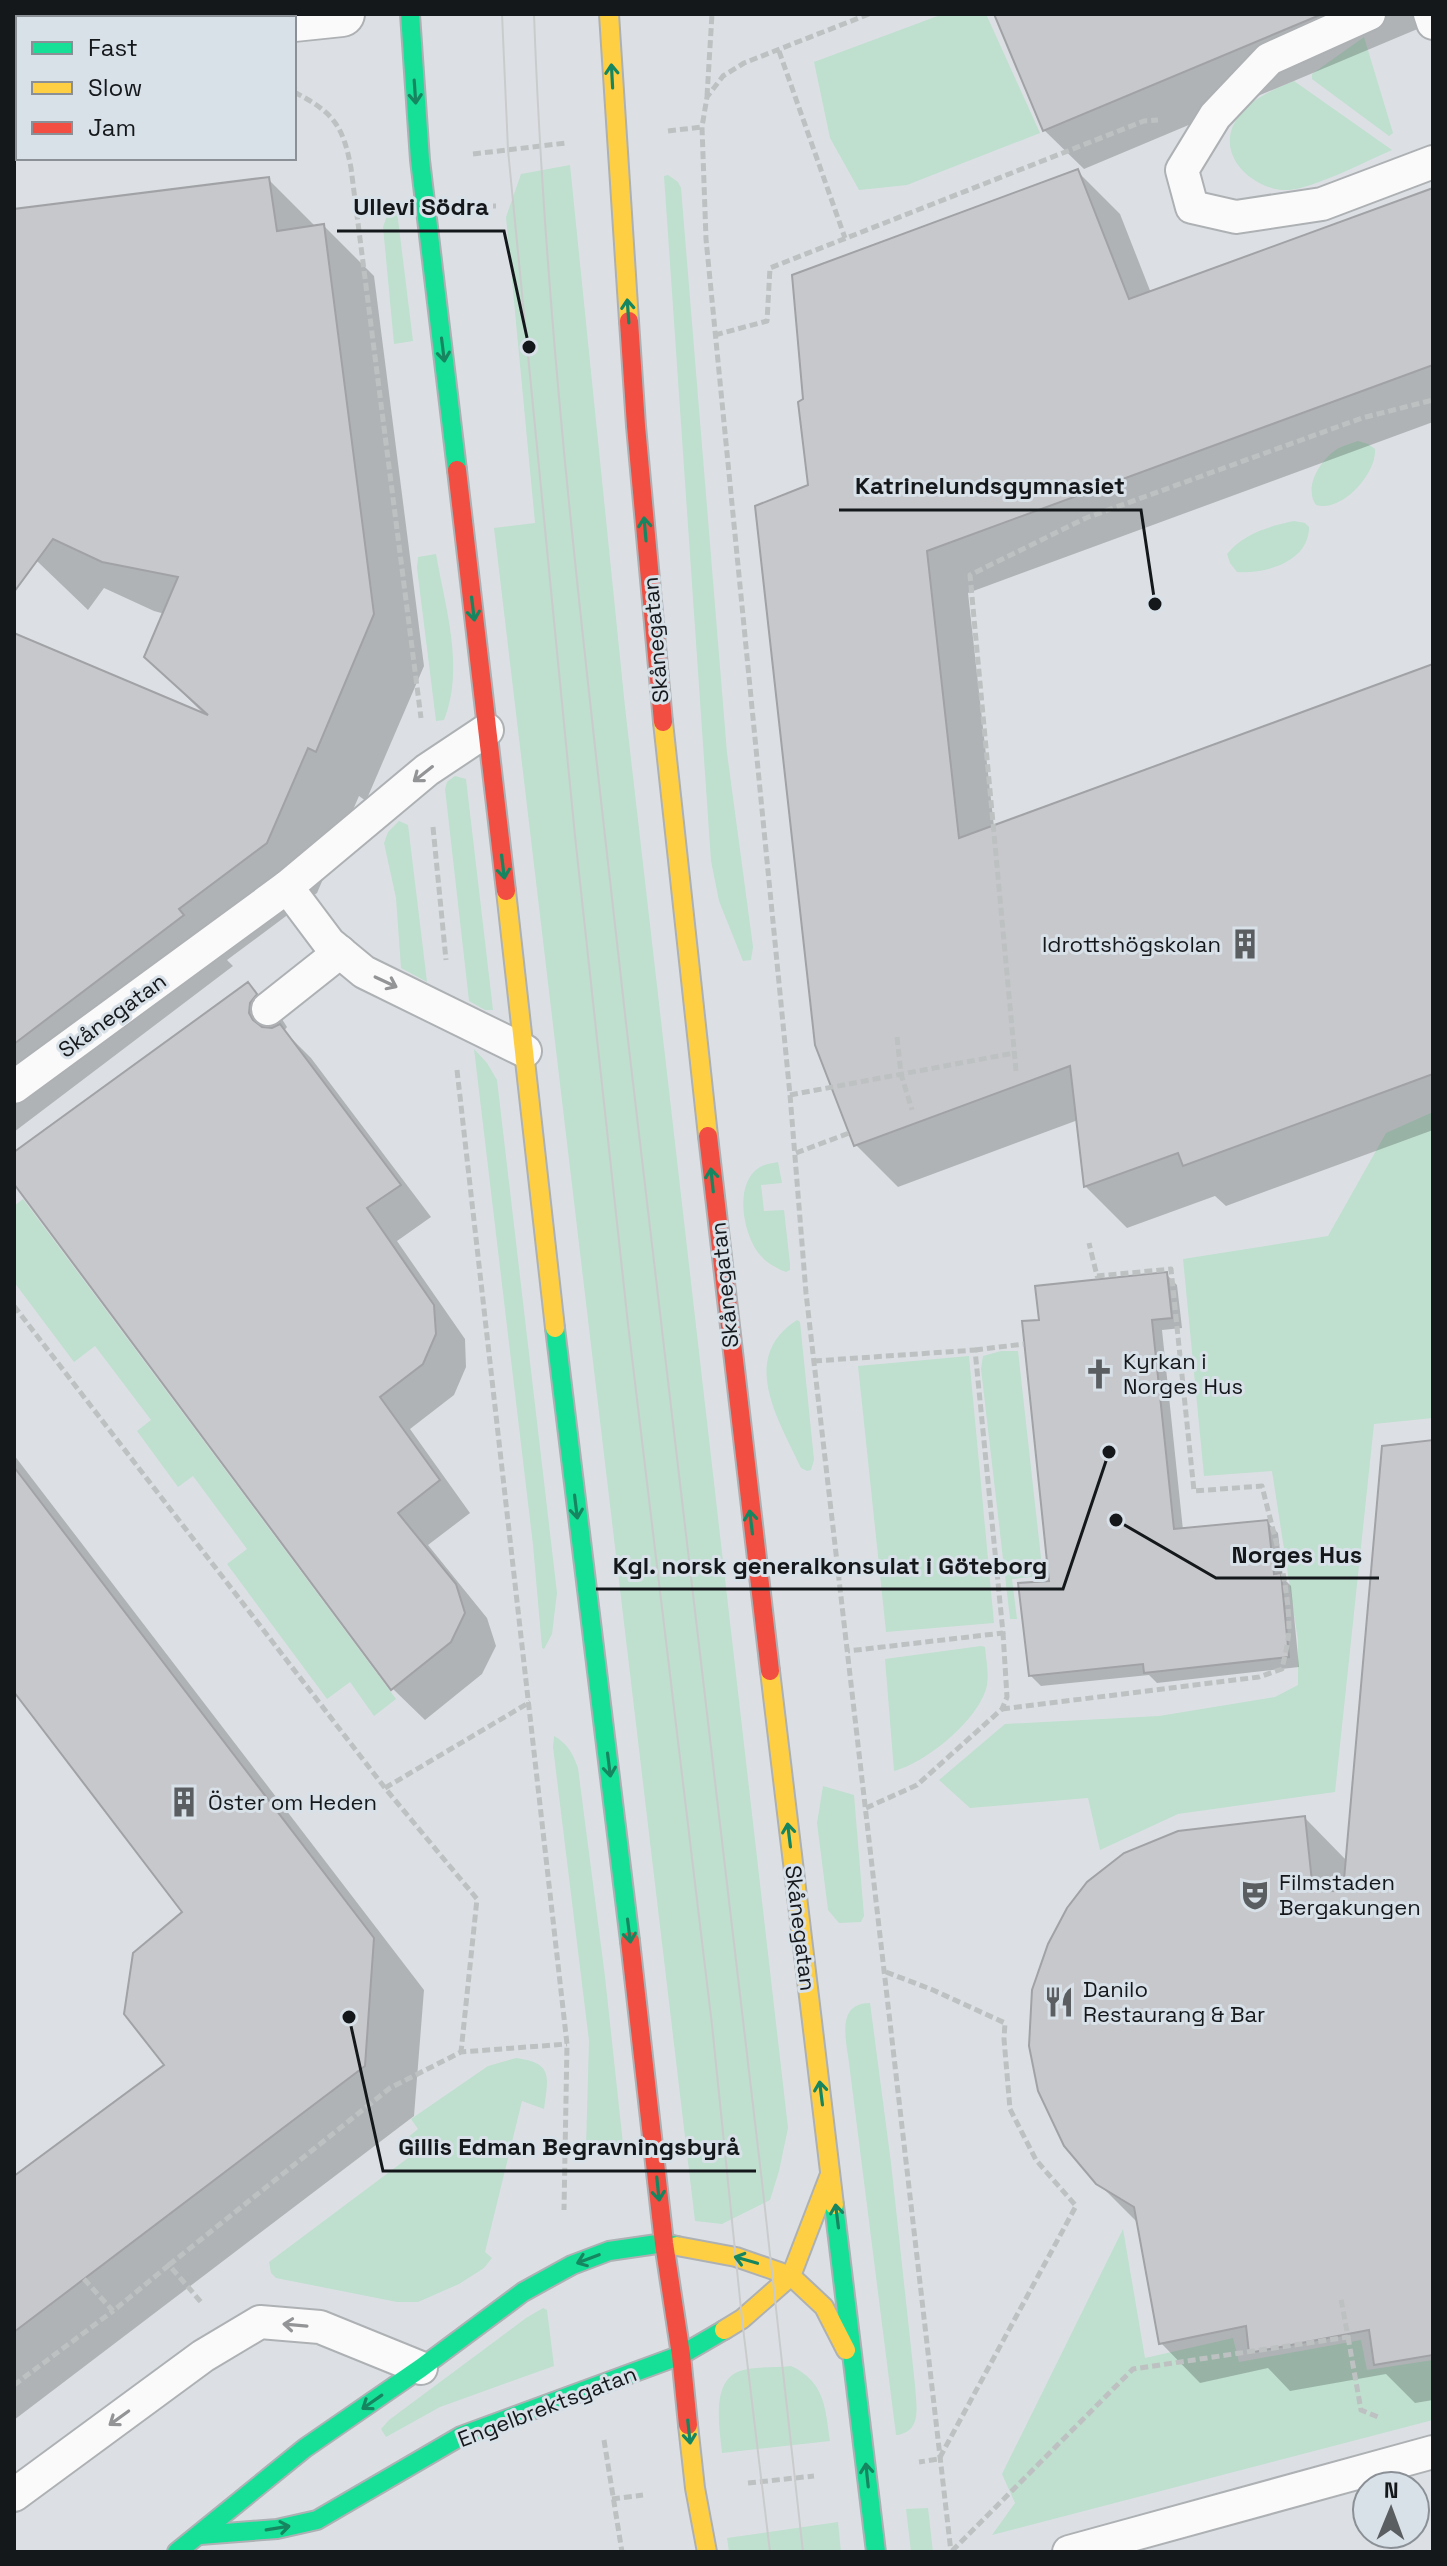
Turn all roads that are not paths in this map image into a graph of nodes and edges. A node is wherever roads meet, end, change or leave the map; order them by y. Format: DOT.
graph roads {
  1 [pos="342,14"];
  2 [pos="410,14"];
  3 [pos="609,14"];
  4 [pos="1369,14"];
  5 [pos="1430,14"];
  6 [pos="296,19"];
  7 [pos="1433,23"];
  8 [pos="1433,162"];
  9 [pos="487,730"];
  10 [pos="287,887"];
  11 [pos="340,952"];
  12 [pos="268,1009"];
  13 [pos="525,1051"];
  14 [pos="14,1087"];
  15 [pos="831,2171"];
  16 [pos="664,2243"];
  17 [pos="791,2276"];
  18 [pos="681,2355"];
  19 [pos="421,2368"];
  20 [pos="855,2369"];
  21 [pos="1428,2454"];
  22 [pos="14,2495"];
  23 [pos="198,2546"];
  24 [pos="707,2552"];
  25 [pos="876,2552"];
  26 [pos="1069,2552"];
  1 -- 6 [label="street"];
  2 -- 9 [label="main road, one-way"];
  15 -- 3 [label="main road, Skånegatan, one-way"];
  4 -- 8 [label="lane"];
  5 -- 7 [label="lane"];
  9 -- 10 [label="lane, Skånegatan, one-way"];
  9 -- 13 [label="main road, one-way"];
  10 -- 11 [label="lane"];
  10 -- 14 [label="lane, Skånegatan"];
  11 -- 12 [label="lane"];
  11 -- 13 [label="lane, one-way"];
  13 -- 16 [label="main road, one-way"];
  15 -- 17 [label="main road, Engelbrektsgatan"];
  20 -- 15 [label="main road, Skånegatan, one-way"];
  17 -- 16 [label="main road, Engelbrektsgatan, one-way"];
  16 -- 18 [label="main road"];
  16 -- 19 [label="main road, Engelbrektsgatan, one-way"];
  17 -- 18 [label="main road, Engelbrektsgatan"];
  17 -- 20 [label="main road, Engelbrektsgatan"];
  23 -- 18 [label="main road, Engelbrektsgatan, one-way"];
  18 -- 24 [label="main road, one-way"];
  19 -- 22 [label="lane, one-way"];
  19 -- 23 [label="main road, Engelbrektsgatan, one-way"];
  25 -- 20 [label="main road, Skånegatan, one-way"];
  21 -- 26 [label="lane"];
}
